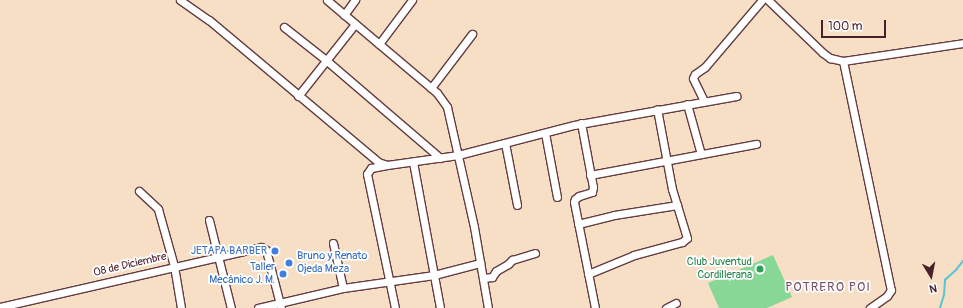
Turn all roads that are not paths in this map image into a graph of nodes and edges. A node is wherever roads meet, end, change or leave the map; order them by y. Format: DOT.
graph roads {
  1 [pos="180,0"];
  2 [pos="327,0"];
  3 [pos="355,0"];
  4 [pos="412,0"];
  5 [pos="762,0"];
  6 [pos="768,0"];
  7 [pos="344,15"];
  8 [pos="355,24"];
  9 [pos="284,27"];
  10 [pos="472,34"];
  11 [pos="963,43"];
  12 [pos="379,44"];
  13 [pos="327,61"];
  14 [pos="843,61"];
  15 [pos="431,88"];
  16 [pos="298,96"];
  17 [pos="736,96"];
  18 [pos="704,101"];
  19 [pos="687,104"];
  20 [pos="657,109"];
  21 [pos="581,123"];
  22 [pos="545,133"];
  23 [pos="505,143"];
  24 [pos="756,144"];
  25 [pos="701,154"];
  26 [pos="458,155"];
  27 [pos="440,158"];
  28 [pos="667,160"];
  29 [pos="413,162"];
  30 [pos="387,165"];
  31 [pos="590,175"];
  32 [pos="139,191"];
  33 [pos="557,197"];
  34 [pos="517,205"];
  35 [pos="677,205"];
  36 [pos="209,220"];
  37 [pos="578,224"];
  38 [pos="333,242"];
  39 [pos="535,253"];
  40 [pos="216,256"];
  41 [pos="480,263"];
  42 [pos="174,266"];
  43 [pos="588,274"];
  44 [pos="434,275"];
  45 [pos="483,278"];
  46 [pos="389,280"];
  47 [pos="343,288"];
  48 [pos="676,303"];
  49 [pos="280,306"];
  50 [pos="0,307"];
  51 [pos="181,308"];
  52 [pos="231,308"];
  53 [pos="258,308"];
  54 [pos="395,308"];
  55 [pos="440,308"];
  56 [pos="488,308"];
  57 [pos="595,308"];
  58 [pos="666,308"];
  59 [pos="870,308"];
  1 -- 16 [label="street"];
  2 -- 7 [label="street"];
  3 -- 7 [label="street"];
  4 -- 12 [label="street"];
  5 -- 18 [label="street"];
  6 -- 14 [label="street"];
  7 -- 8 [label="street"];
  8 -- 12 [label="street"];
  8 -- 13 [label="street"];
  9 -- 13 [label="street"];
  10 -- 15 [label="street"];
  11 -- 14 [label="street"];
  12 -- 15 [label="street"];
  13 -- 16 [label="street"];
  13 -- 27 [label="street"];
  14 -- 59 [label="street"];
  15 -- 26 [label="street"];
  16 -- 30 [label="street"];
  17 -- 18 [label="street"];
  18 -- 19 [label="street"];
  19 -- 20 [label="street"];
  19 -- 25 [label="street"];
  20 -- 21 [label="street"];
  20 -- 28 [label="street"];
  21 -- 22 [label="street"];
  21 -- 31 [label="street"];
  22 -- 23 [label="street"];
  22 -- 33 [label="street"];
  23 -- 26 [label="street"];
  23 -- 34 [label="street"];
  24 -- 25 [label="street"];
  25 -- 28 [label="street"];
  26 -- 27 [label="street"];
  26 -- 41 [label="street"];
  27 -- 29 [label="street"];
  28 -- 31 [label="street"];
  28 -- 35 [label="street"];
  29 -- 30 [label="street"];
  29 -- 44 [label="street"];
  30 -- 46 [label="street"];
  31 -- 37 [label="street"];
  32 -- 42 [label="street"];
  35 -- 37 [label="street"];
  35 -- 43 [label="street"];
  36 -- 40 [label="street"];
  37 -- 43 [label="street"];
  38 -- 47 [label="street"];
  39 -- 45 [label="street"];
  40 -- 42 [label="street, 08 de Diciembre"];
  40 -- 49 [label="street, 08 de Diciembre"];
  40 -- 52 [label="street"];
  41 -- 44 [label="street"];
  41 -- 45 [label="street"];
  42 -- 50 [label="street, 08 de Diciembre"];
  42 -- 51 [label="street"];
  43 -- 57 [label="street"];
  44 -- 46 [label="street"];
  44 -- 55 [label="street"];
  45 -- 56 [label="street"];
  46 -- 47 [label="street"];
  46 -- 54 [label="street"];
  47 -- 49 [label="street"];
  48 -- 58 [label="street"];
  49 -- 53 [label="street"];
}
